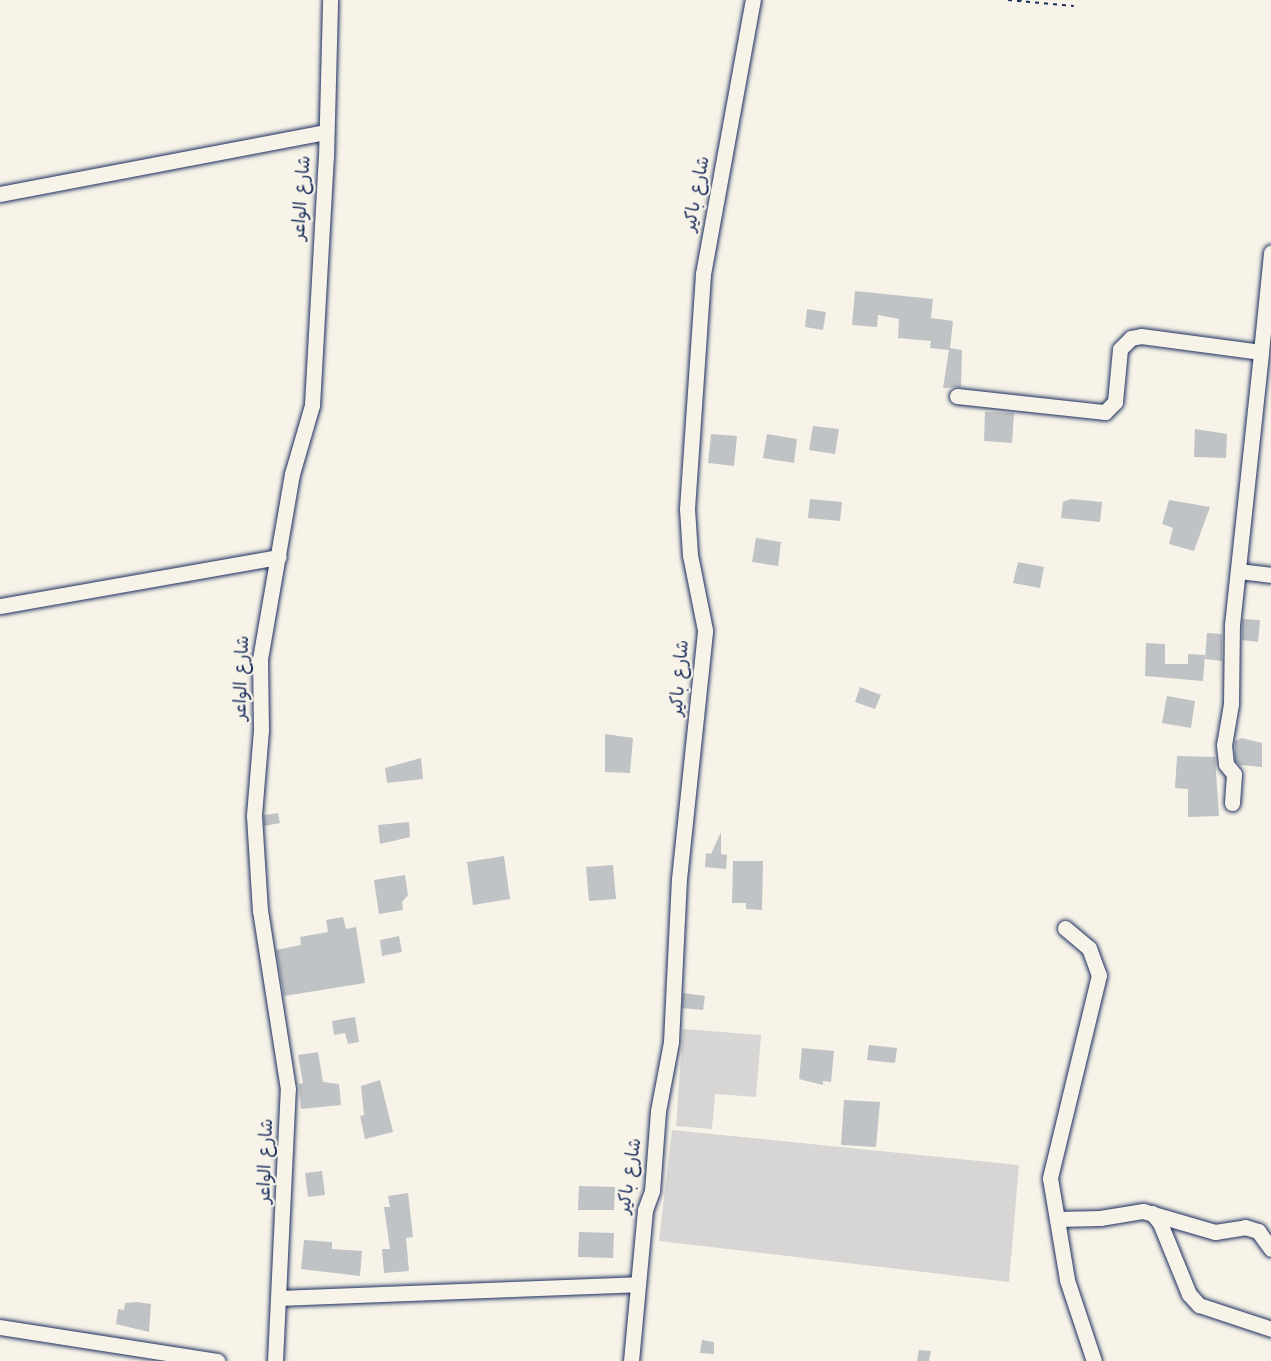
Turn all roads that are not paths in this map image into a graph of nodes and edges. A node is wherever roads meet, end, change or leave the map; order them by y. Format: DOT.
graph roads {
  1 [pos="330,0"];
  2 [pos="753,0"];
  3 [pos="325,132"];
  4 [pos="0,194"];
  5 [pos="1271,253"];
  6 [pos="1262,352"];
  7 [pos="957,396"];
  8 [pos="279,557"];
  9 [pos="1239,571"];
  10 [pos="1271,575"];
  11 [pos="0,606"];
  12 [pos="1232,803"];
  13 [pos="1065,928"];
  14 [pos="1152,1213"];
  15 [pos="1057,1219"];
  16 [pos="1271,1249"];
  17 [pos="634,1284"];
  18 [pos="279,1298"];
  19 [pos="0,1327"];
  20 [pos="1271,1329"];
  21 [pos="217,1361"];
  22 [pos="276,1361"];
  23 [pos="631,1361"];
  24 [pos="1094,1361"];
  1 -- 3 [label="street, شارع الواعر"];
  2 -- 17 [label="street, شارع باكير"];
  3 -- 4 [label="street"];
  3 -- 8 [label="street, شارع الواعر"];
  5 -- 6 [label="street"];
  6 -- 7 [label="street"];
  6 -- 9 [label="street"];
  8 -- 11 [label="street"];
  8 -- 18 [label="street, شارع الواعر"];
  9 -- 10 [label="street"];
  9 -- 12 [label="street"];
  13 -- 15 [label="street"];
  14 -- 15 [label="street"];
  14 -- 16 [label="street"];
  14 -- 20 [label="street"];
  15 -- 24 [label="street"];
  17 -- 18 [label="street"];
  17 -- 23 [label="street, شارع باكير"];
  18 -- 22 [label="street, شارع الواعر"];
  19 -- 21 [label="street"];
}
